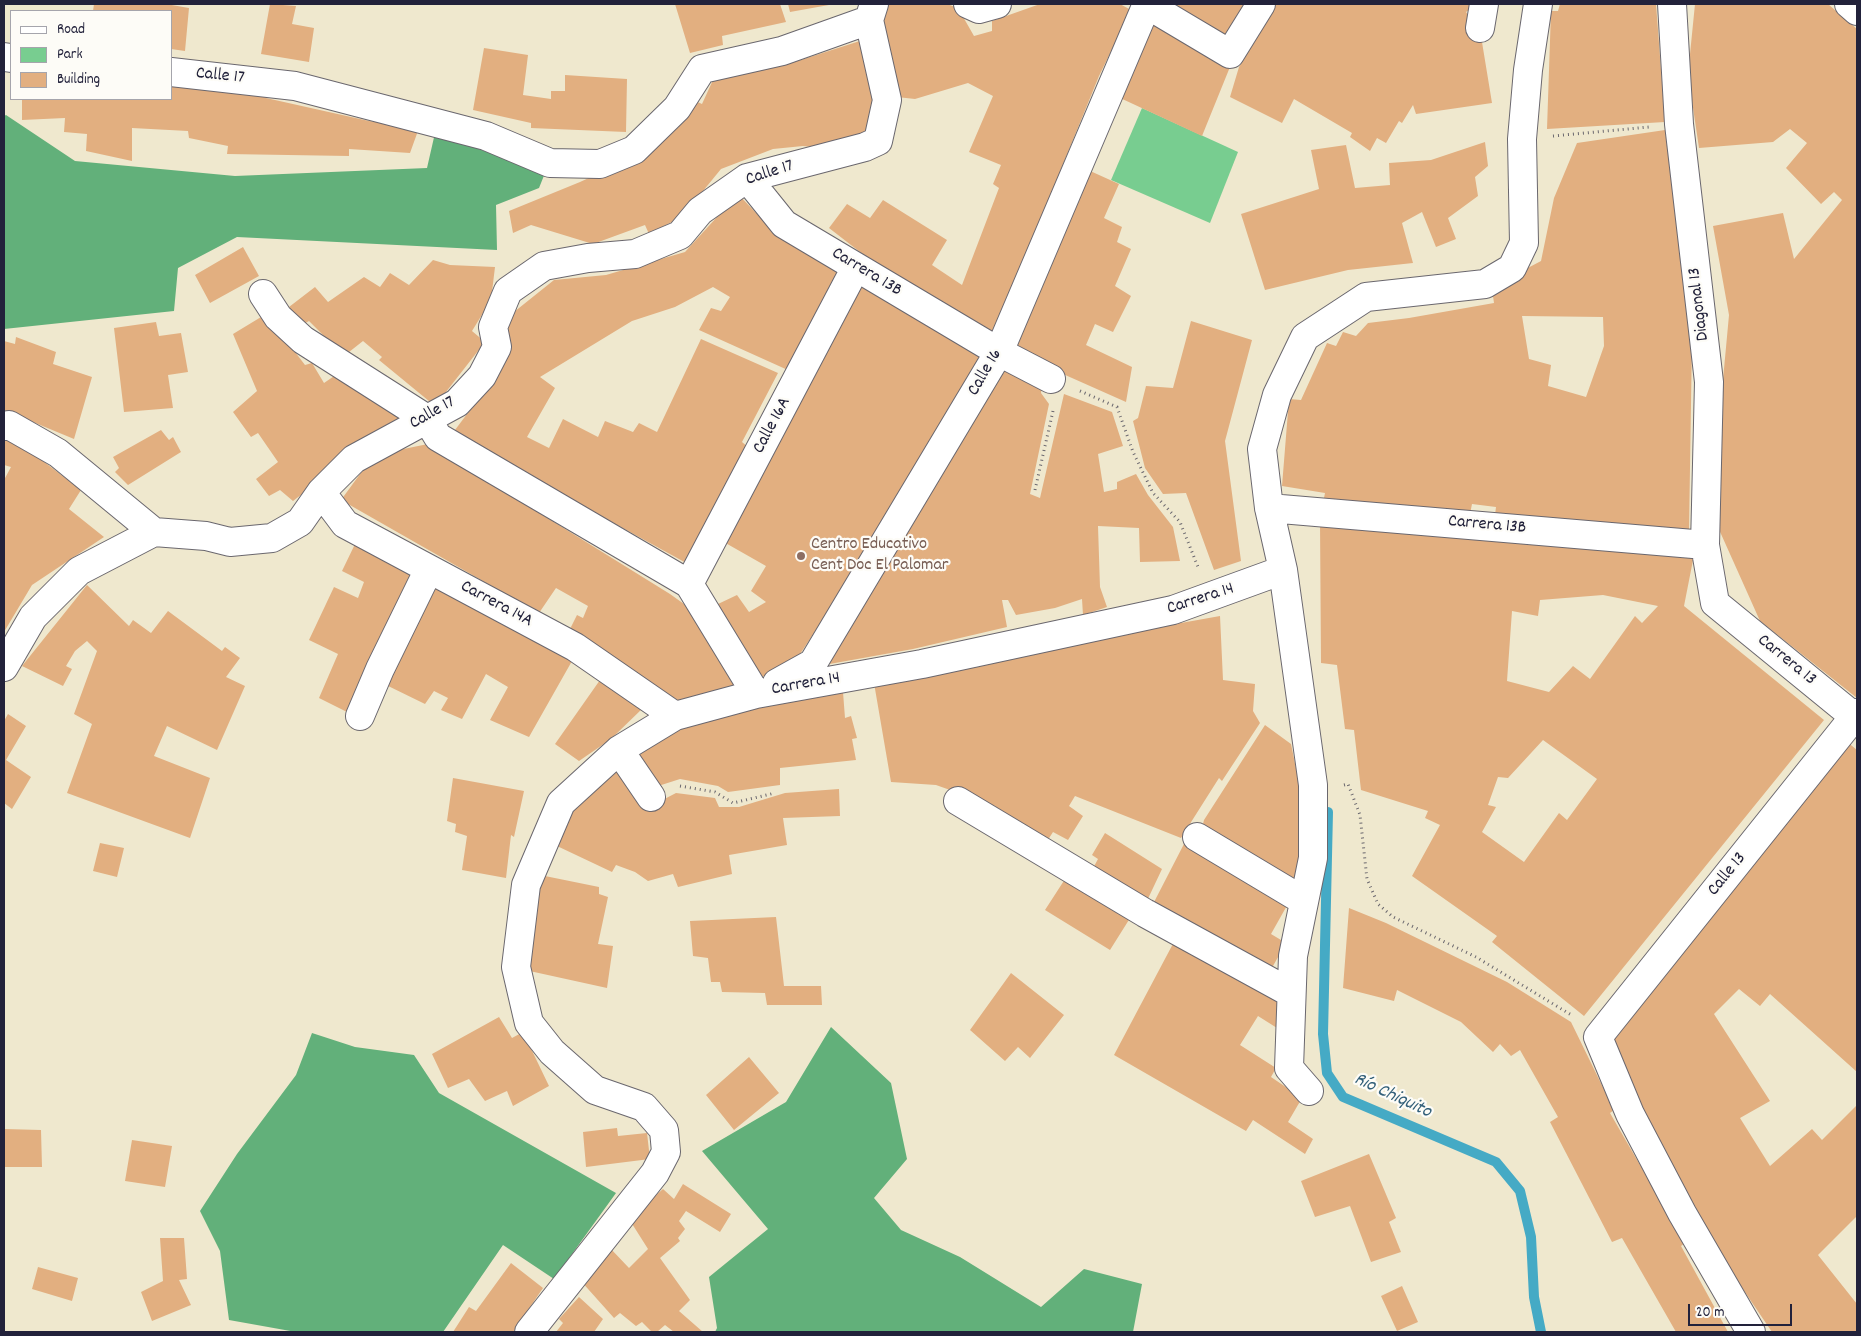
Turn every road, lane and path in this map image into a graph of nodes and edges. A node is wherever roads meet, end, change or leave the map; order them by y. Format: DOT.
graph roads {
  1 [pos="968,4"];
  2 [pos="997,4"];
  3 [pos="1147,4"];
  4 [pos="1261,4"];
  5 [pos="1538,4"];
  6 [pos="1672,4"];
  7 [pos="1849,4"];
  8 [pos="1857,11"];
  9 [pos="872,12"];
  10 [pos="172,72"];
  11 [pos="1679,124"];
  12 [pos="1522,139"];
  13 [pos="747,178"];
  14 [pos="856,267"];
  15 [pos="263,294"];
  16 [pos="999,352"];
  17 [pos="1051,378"];
  18 [pos="427,419"];
  19 [pos="6,426"];
  20 [pos="1035,490"];
  21 [pos="322,492"];
  22 [pos="1269,508"];
  23 [pos="154,532"];
  24 [pos="1706,545"];
  25 [pos="1199,568"];
  26 [pos="429,569"];
  27 [pos="1283,570"];
  28 [pos="689,584"];
  29 [pos="1716,603"];
  30 [pos="4,667"];
  31 [pos="756,694"];
  32 [pos="360,716"];
  33 [pos="676,716"];
  34 [pos="1856,716"];
  35 [pos="619,750"];
  36 [pos="1313,785"];
  37 [pos="775,793"];
  38 [pos="651,797"];
  39 [pos="958,801"];
  40 [pos="1197,837"];
  41 [pos="1304,901"];
  42 [pos="1291,993"];
  43 [pos="1598,1037"];
  44 [pos="1309,1091"];
  45 [pos="529,1332"];
  46 [pos="1751,1332"];
  1 -- 2 [label="street"];
  3 -- 4 [label="street"];
  3 -- 16 [label="street, Calle 16"];
  5 -- 12 [label="street"];
  6 -- 11 [label="street, Diagonal 13"];
  7 -- 8 [label="street"];
  9 -- 10 [label="street, Calle 17"];
  9 -- 13 [label="street, Calle 17"];
  11 -- 12 [label="path"];
  11 -- 24 [label="street, Diagonal 13"];
  12 -- 22 [label="street"];
  13 -- 14 [label="street, Carrera 13B"];
  13 -- 18 [label="street, Calle 17"];
  14 -- 16 [label="street, Carrera 13B"];
  14 -- 28 [label="street, Calle 16A"];
  15 -- 18 [label="street"];
  16 -- 17 [label="street, Carrera 13B"];
  16 -- 31 [label="street, Calle 16"];
  17 -- 20 [label="path"];
  17 -- 25 [label="path"];
  18 -- 21 [label="street, Calle 17"];
  18 -- 28 [label="street, Carrera 14"];
  19 -- 23 [label="street"];
  21 -- 23 [label="street, Calle 17"];
  21 -- 26 [label="street, Carrera 14A"];
  22 -- 24 [label="street, Carrera 13B"];
  22 -- 27 [label="street"];
  23 -- 30 [label="street"];
  24 -- 29 [label="street, Diagonal 13"];
  26 -- 32 [label="street"];
  26 -- 33 [label="street, Carrera 14A"];
  27 -- 31 [label="street, Carrera 14"];
  27 -- 36 [label="street"];
  28 -- 31 [label="street, Carrera 14"];
  29 -- 34 [label="street, Carrera 13"];
  31 -- 33 [label="street"];
  33 -- 35 [label="street"];
  34 -- 43 [label="street, Calle 13"];
  35 -- 38 [label="street"];
  35 -- 45 [label="street"];
  36 -- 41 [label="street"];
  36 -- 43 [label="path"];
  37 -- 38 [label="path"];
  39 -- 42 [label="street"];
  40 -- 41 [label="street"];
  41 -- 42 [label="street"];
  42 -- 44 [label="street"];
  43 -- 46 [label="street"];
}
